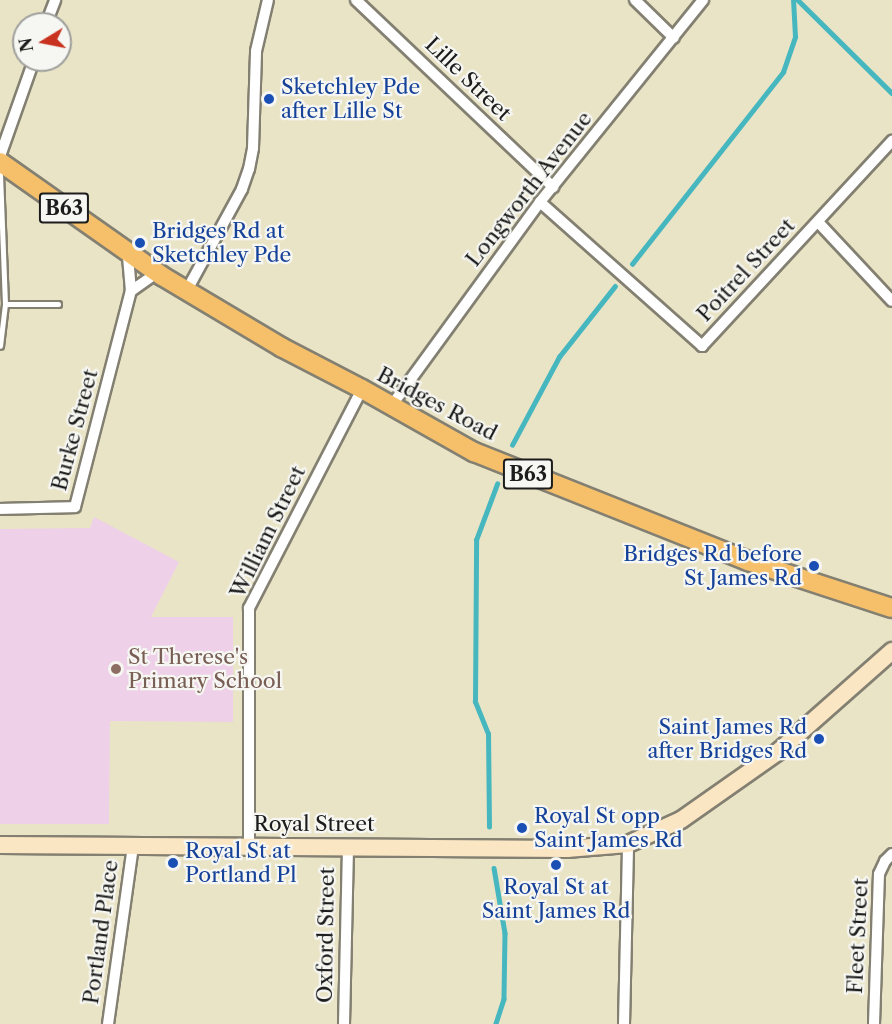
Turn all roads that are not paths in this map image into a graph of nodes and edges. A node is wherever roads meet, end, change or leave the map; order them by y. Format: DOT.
graph roads {
  1 [pos="268,0"];
  2 [pos="356,0"];
  3 [pos="635,0"];
  4 [pos="703,0"];
  5 [pos="674,39"];
  6 [pos="30,72"];
  7 [pos="892,141"];
  8 [pos="0,156"];
  9 [pos="0,162"];
  10 [pos="0,174"];
  11 [pos="553,187"];
  12 [pos="540,202"];
  13 [pos="818,222"];
  14 [pos="128,254"];
  15 [pos="157,273"];
  16 [pos="187,290"];
  17 [pos="131,291"];
  18 [pos="892,301"];
  19 [pos="5,304"];
  20 [pos="58,304"];
  21 [pos="0,346"];
  22 [pos="362,388"];
  23 [pos="392,405"];
  24 [pos="0,509"];
  25 [pos="892,608"];
  26 [pos="892,651"];
  27 [pos="628,844"];
  28 [pos="0,845"];
  29 [pos="133,845"];
  30 [pos="249,846"];
  31 [pos="348,847"];
  32 [pos="892,854"];
  33 [pos="108,1024"];
  34 [pos="344,1024"];
  35 [pos="624,1024"];
  36 [pos="874,1024"];
  1 -- 16 [label="street"];
  2 -- 11 [label="street, Lille Street"];
  3 -- 5 [label="street"];
  4 -- 5 [label="street, Longworth Avenue"];
  5 -- 11 [label="street, Longworth Avenue"];
  6 -- 8 [label="street"];
  7 -- 13 [label="street, Poitrel Street"];
  9 -- 14 [label="main road, Bridges Road / B63"];
  10 -- 19 [label="lane"];
  11 -- 12 [label="street, Longworth Avenue"];
  12 -- 13 [label="street, Poitrel Street"];
  12 -- 23 [label="street, Longworth Avenue"];
  13 -- 18 [label="street"];
  14 -- 15 [label="main road, Bridges Road / B63"];
  14 -- 17 [label="street, Burke Street"];
  15 -- 16 [label="main road, Bridges Road / B63"];
  15 -- 17 [label="street"];
  16 -- 22 [label="main road, Bridges Road / B63"];
  17 -- 24 [label="street, Burke Street"];
  19 -- 20 [label="lane"];
  19 -- 21 [label="lane"];
  22 -- 23 [label="main road, Bridges Road / B63"];
  22 -- 30 [label="street, William Street"];
  23 -- 25 [label="main road, Bridges Road / B63"];
  26 -- 27 [label="main road, Royal Street"];
  27 -- 31 [label="main road, Royal Street"];
  27 -- 35 [label="street"];
  28 -- 29 [label="main road, Royal Street"];
  29 -- 30 [label="main road, Royal Street"];
  29 -- 33 [label="street, Portland Place"];
  30 -- 31 [label="main road, Royal Street"];
  31 -- 34 [label="street, Oxford Street"];
  32 -- 36 [label="street, Fleet Street"];
}
